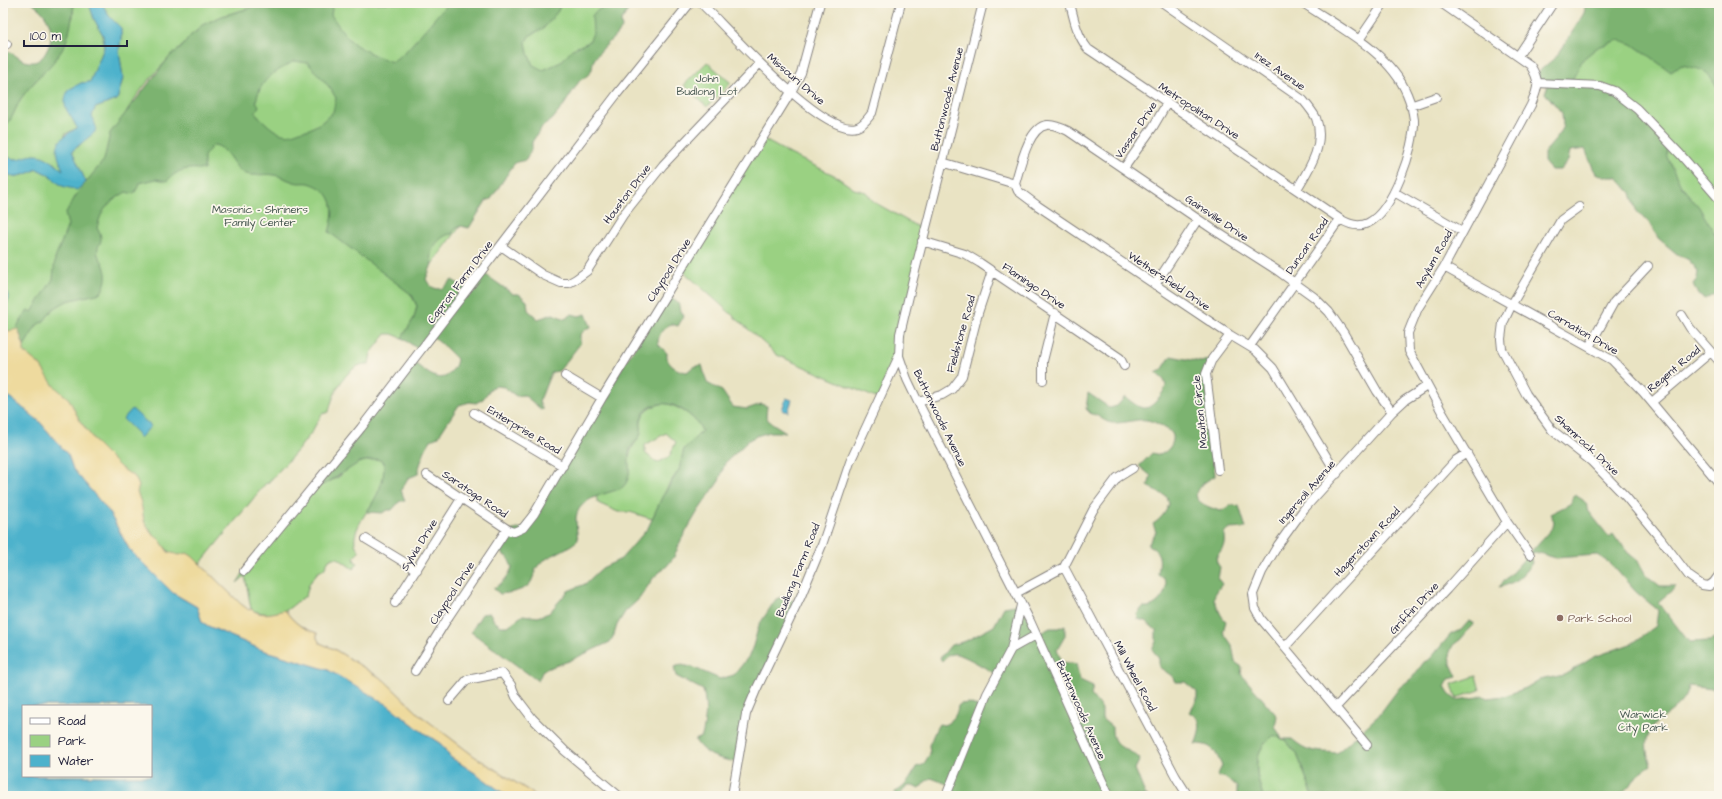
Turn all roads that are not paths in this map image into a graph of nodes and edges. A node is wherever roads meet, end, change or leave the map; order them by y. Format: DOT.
graph roads {
  1 [pos="690,3"];
  2 [pos="701,3"];
  3 [pos="820,3"];
  4 [pos="901,3"];
  5 [pos="983,3"];
  6 [pos="1070,3"];
  7 [pos="1163,3"];
  8 [pos="1303,3"];
  9 [pos="1384,3"];
  10 [pos="1441,3"];
  11 [pos="1553,3"];
  12 [pos="1359,40"];
  13 [pos="1518,56"];
  14 [pos="760,63"];
  15 [pos="1537,83"];
  16 [pos="791,92"];
  17 [pos="1436,97"];
  18 [pos="1167,103"];
  19 [pos="1410,106"];
  20 [pos="942,162"];
  21 [pos="1124,168"];
  22 [pos="1015,184"];
  23 [pos="1297,189"];
  24 [pos="1394,192"];
  25 [pos="1719,199"];
  26 [pos="1579,207"];
  27 [pos="1340,218"];
  28 [pos="1198,219"];
  29 [pos="1462,231"];
  30 [pos="922,241"];
  31 [pos="501,246"];
  32 [pos="1444,266"];
  33 [pos="1648,266"];
  34 [pos="992,271"];
  35 [pos="1295,282"];
  36 [pos="1155,285"];
  37 [pos="1512,304"];
  38 [pos="1055,313"];
  39 [pos="1682,315"];
  40 [pos="1230,335"];
  41 [pos="1250,346"];
  42 [pos="1589,347"];
  43 [pos="1711,352"];
  44 [pos="899,356"];
  45 [pos="1719,361"];
  46 [pos="1124,366"];
  47 [pos="565,376"];
  48 [pos="1043,380"];
  49 [pos="1428,386"];
  50 [pos="602,398"];
  51 [pos="918,402"];
  52 [pos="1652,402"];
  53 [pos="1392,412"];
  54 [pos="474,413"];
  55 [pos="1467,453"];
  56 [pos="563,466"];
  57 [pos="1133,468"];
  58 [pos="1218,470"];
  59 [pos="1337,474"];
  60 [pos="428,475"];
  61 [pos="1719,483"];
  62 [pos="461,499"];
  63 [pos="1507,522"];
  64 [pos="509,530"];
  65 [pos="366,539"];
  66 [pos="1530,555"];
  67 [pos="1064,567"];
  68 [pos="417,570"];
  69 [pos="244,571"];
  70 [pos="1719,575"];
  71 [pos="1016,593"];
  72 [pos="396,603"];
  73 [pos="1021,605"];
  74 [pos="1036,635"];
  75 [pos="1285,647"];
  76 [pos="1010,649"];
  77 [pos="415,671"];
  78 [pos="449,700"];
  79 [pos="1336,707"];
  80 [pos="1367,745"];
  81 [pos="619,796"];
  82 [pos="732,796"];
  83 [pos="946,796"];
  84 [pos="1109,796"];
  85 [pos="1188,796"];
  1 -- 31 [label="street, Capron Farm Drive"];
  2 -- 14 [label="street, Missouri Drive"];
  3 -- 16 [label="street, Claypool Drive"];
  4 -- 16 [label="street, Missouri Drive"];
  5 -- 20 [label="street, Buttonwoods Avenue"];
  6 -- 18 [label="street, Metropolitan Drive"];
  7 -- 23 [label="street, Inez Avenue"];
  8 -- 12 [label="street, Duncan Road"];
  9 -- 12 [label="street"];
  10 -- 13 [label="street"];
  11 -- 13 [label="street"];
  12 -- 19 [label="street, Duncan Road"];
  13 -- 15 [label="street"];
  14 -- 16 [label="street, Missouri Drive"];
  14 -- 31 [label="street, Houston Drive"];
  15 -- 25 [label="street"];
  15 -- 29 [label="street, Asylum Road"];
  16 -- 50 [label="street, Claypool Drive"];
  17 -- 19 [label="street"];
  18 -- 21 [label="street, Vassar Drive"];
  18 -- 23 [label="street, Metropolitan Drive"];
  19 -- 24 [label="street, Duncan Road"];
  20 -- 22 [label="street"];
  20 -- 30 [label="street, Buttonwoods Avenue"];
  21 -- 22 [label="street, Gainsville Drive"];
  21 -- 28 [label="street, Gainsville Drive"];
  22 -- 36 [label="street, Wethersfield Drive"];
  23 -- 27 [label="street, Metropolitan Drive"];
  24 -- 27 [label="street, Duncan Road"];
  24 -- 29 [label="street"];
  26 -- 37 [label="street, Shamrock Drive"];
  27 -- 35 [label="street, Duncan Road"];
  28 -- 35 [label="street, Gainsville Drive"];
  28 -- 36 [label="street"];
  29 -- 32 [label="street, Asylum Road"];
  30 -- 34 [label="street, Flamingo Drive"];
  30 -- 44 [label="street, Buttonwoods Avenue"];
  31 -- 69 [label="street, Capron Farm Drive"];
  32 -- 37 [label="street, Carnation Drive"];
  32 -- 49 [label="street, Asylum Road"];
  33 -- 42 [label="street"];
  34 -- 38 [label="street, Flamingo Drive"];
  34 -- 51 [label="street, Fieldstone Road"];
  35 -- 41 [label="street, Duncan Road"];
  35 -- 53 [label="street, Gainsville Drive"];
  36 -- 40 [label="street, Wethersfield Drive"];
  37 -- 42 [label="street, Carnation Drive"];
  37 -- 70 [label="street, Shamrock Drive"];
  38 -- 46 [label="street, Flamingo Drive"];
  38 -- 48 [label="street"];
  39 -- 43 [label="street"];
  40 -- 41 [label="street, Wethersfield Drive"];
  40 -- 58 [label="street, Moulton Circle"];
  41 -- 59 [label="street, Wethersfield Drive"];
  42 -- 52 [label="street, Carnation Drive"];
  43 -- 45 [label="street"];
  43 -- 52 [label="street, Regent Road"];
  44 -- 51 [label="street, Buttonwoods Avenue"];
  44 -- 82 [label="street, Budlong Farm Road"];
  47 -- 50 [label="street"];
  49 -- 53 [label="street, Ingersoll Avenue"];
  49 -- 55 [label="street, Asylum Road"];
  50 -- 56 [label="street, Claypool Drive"];
  51 -- 71 [label="street, Buttonwoods Avenue"];
  52 -- 61 [label="street, Carnation Drive"];
  53 -- 59 [label="street, Ingersoll Avenue"];
  54 -- 56 [label="street, Enterprise Road"];
  55 -- 63 [label="street, Asylum Road"];
  55 -- 75 [label="street, Hagerstown Road"];
  56 -- 64 [label="street, Claypool Drive"];
  57 -- 67 [label="street"];
  59 -- 75 [label="street, Ingersoll Avenue"];
  60 -- 62 [label="street, Saratoga Road"];
  62 -- 64 [label="street, Saratoga Road"];
  62 -- 68 [label="street, Sylvia Drive"];
  63 -- 66 [label="street, Asylum Road"];
  63 -- 79 [label="street, Griffin Drive"];
  64 -- 77 [label="street, Claypool Drive"];
  65 -- 68 [label="street"];
  67 -- 71 [label="street"];
  67 -- 85 [label="street, Mill Wheel Road"];
  68 -- 72 [label="street, Sylvia Drive"];
  71 -- 73 [label="street, Buttonwoods Avenue"];
  73 -- 74 [label="street, Buttonwoods Avenue"];
  73 -- 76 [label="street"];
  74 -- 76 [label="street"];
  74 -- 84 [label="street, Buttonwoods Avenue"];
  75 -- 79 [label="street, Ingersoll Avenue"];
  76 -- 83 [label="street"];
  78 -- 81 [label="street"];
  79 -- 80 [label="street, Ingersoll Avenue"];
}
